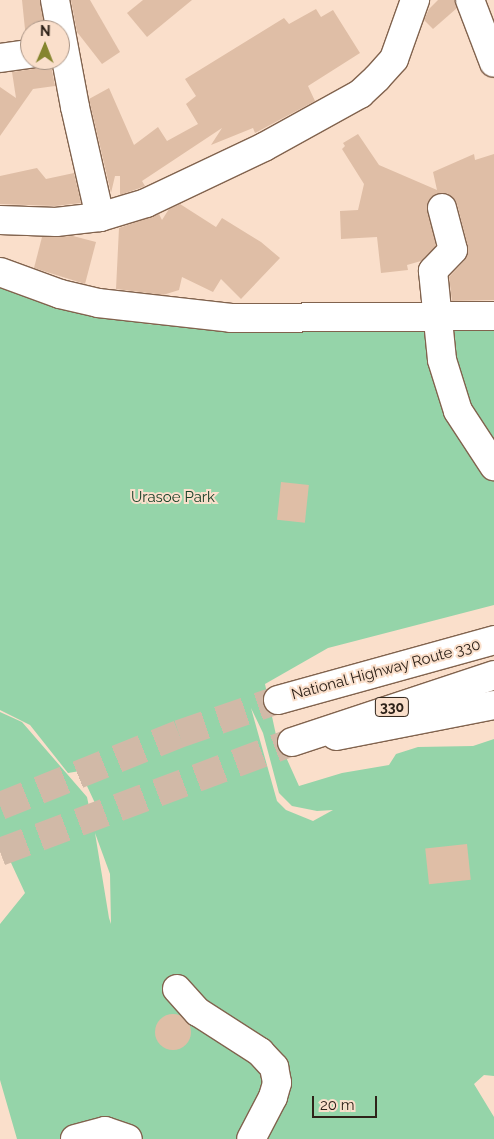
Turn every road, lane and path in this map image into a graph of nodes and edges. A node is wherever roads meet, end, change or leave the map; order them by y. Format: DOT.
graph roads {
  1 [pos="55,0"];
  2 [pos="415,0"];
  3 [pos="470,0"];
  4 [pos="58,20"];
  5 [pos="20,55"];
  6 [pos="0,58"];
  7 [pos="494,64"];
  8 [pos="67,70"];
  9 [pos="442,208"];
  10 [pos="100,216"];
  11 [pos="0,220"];
  12 [pos="0,272"];
  13 [pos="494,316"];
  14 [pos="438,317"];
  15 [pos="494,466"];
  16 [pos="494,640"];
  17 [pos="494,675"];
  18 [pos="278,700"];
  19 [pos="494,705"];
  20 [pos="177,989"];
  21 [pos="75,1139"];
  22 [pos="128,1139"];
  23 [pos="251,1139"];
  1 -- 4 [label="main road"];
  2 -- 10 [label="main road"];
  3 -- 7 [label="main road"];
  5 -- 6 [label="main road"];
  8 -- 10 [label="main road"];
  9 -- 14 [label="main road"];
  10 -- 11 [label="main road"];
  12 -- 14 [label="main road"];
  13 -- 14 [label="main road"];
  14 -- 15 [label="main road"];
  16 -- 18 [label="main road, National Highway Route 330"];
  17 -- 19 [label="main road, 330"];
  20 -- 23 [label="main road"];
  21 -- 22 [label="main road"];
}
